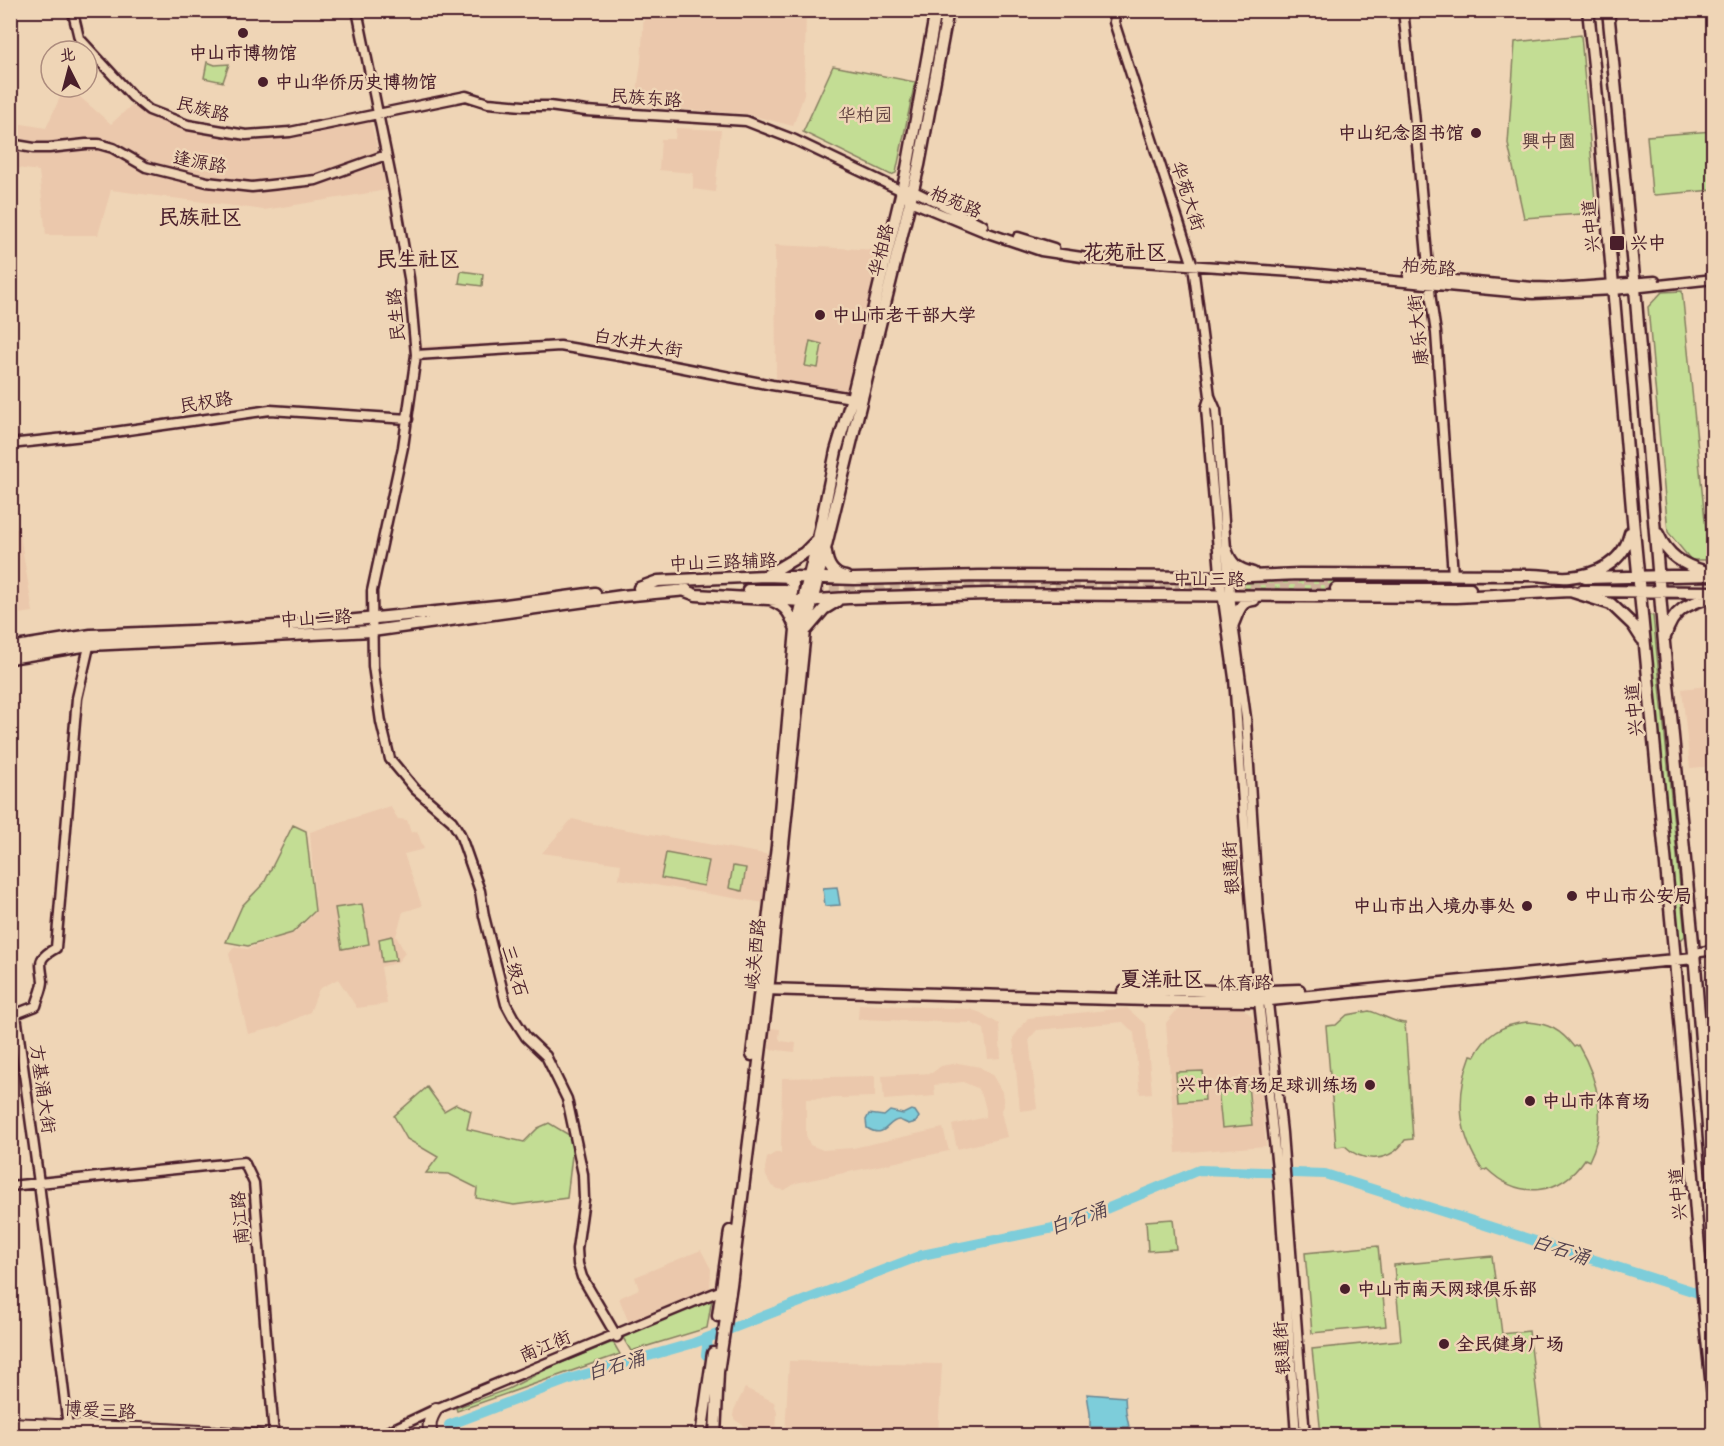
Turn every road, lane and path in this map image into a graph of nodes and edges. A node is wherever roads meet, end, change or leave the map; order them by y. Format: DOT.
graph roads {
  1 [pos="74,10"];
  2 [pos="357,10"];
  3 [pos="936,10"];
  4 [pos="948,10"];
  5 [pos="1116,10"];
  6 [pos="1403,10"];
  7 [pos="1588,10"];
  8 [pos="1608,10"];
  9 [pos="377,114"];
  10 [pos="10,144"];
  11 [pos="386,155"];
  12 [pos="908,194"];
  13 [pos="1192,263"];
  14 [pos="1713,274"];
  15 [pos="1713,279"];
  16 [pos="1430,281"];
  17 [pos="1634,285"];
  18 [pos="1613,287"];
  19 [pos="416,355"];
  20 [pos="1210,396"];
  21 [pos="852,398"];
  22 [pos="408,419"];
  23 [pos="10,444"];
  24 [pos="1633,520"];
  25 [pos="1654,525"];
  26 [pos="818,539"];
  27 [pos="826,548"];
  28 [pos="1226,549"];
  29 [pos="1299,574"];
  30 [pos="1713,574"];
  31 [pos="1453,575"];
  32 [pos="765,576"];
  33 [pos="1638,576"];
  34 [pos="1659,576"];
  35 [pos="1225,577"];
  36 [pos="813,579"];
  37 [pos="855,579"];
  38 [pos="1569,582"];
  39 [pos="1336,585"];
  40 [pos="639,588"];
  41 [pos="785,588"];
  42 [pos="683,590"];
  43 [pos="1640,592"];
  44 [pos="1660,592"];
  45 [pos="622,593"];
  46 [pos="1713,594"];
  47 [pos="1227,596"];
  48 [pos="1299,597"];
  49 [pos="765,598"];
  50 [pos="848,598"];
  51 [pos="807,601"];
  52 [pos="372,617"];
  53 [pos="1233,624"];
  54 [pos="800,630"];
  55 [pos="372,631"];
  56 [pos="90,640"];
  57 [pos="1644,642"];
  58 [pos="1664,643"];
  59 [pos="10,648"];
  60 [pos="10,658"];
  61 [pos="1713,950"];
  62 [pos="1694,955"];
  63 [pos="1713,955"];
  64 [pos="1675,957"];
  65 [pos="764,986"];
  66 [pos="1263,995"];
  67 [pos="12,1014"];
  68 [pos="39,1184"];
  69 [pos="10,1186"];
  70 [pos="1283,1187"];
  71 [pos="1713,1201"];
  72 [pos="722,1290"];
  73 [pos="723,1310"];
  74 [pos="616,1336"];
  75 [pos="717,1351"];
  76 [pos="1713,1407"];
  77 [pos="436,1409"];
  78 [pos="10,1424"];
  79 [pos="68,1427"];
  80 [pos="381,1435"];
  81 [pos="259,1436"];
  82 [pos="274,1436"];
  83 [pos="395,1436"];
  84 [pos="431,1436"];
  85 [pos="701,1436"];
  86 [pos="715,1436"];
  87 [pos="1296,1436"];
  88 [pos="1305,1436"];
  1 -- 9 [label="street, 民族路"];
  2 -- 9 [label="street, 民生路"];
  3 -- 12 [label="main road, 华柏路"];
  4 -- 12 [label="main road, 华柏路"];
  5 -- 13 [label="street, 华苑大街"];
  6 -- 16 [label="street, 康乐大街"];
  7 -- 18 [label="main road, 兴中道"];
  8 -- 17 [label="main road, 兴中道"];
  9 -- 11 [label="street, 民生路"];
  9 -- 12 [label="street, 民族东路"];
  10 -- 11 [label="street, 逢源路"];
  11 -- 19 [label="street, 民生路"];
  12 -- 13 [label="street, 柏苑路"];
  12 -- 21 [label="main road, 华柏路"];
  12 -- 27 [label="main road, 华柏路"];
  13 -- 16 [label="street, 柏苑路"];
  13 -- 20 [label="street, 华苑大街"];
  14 -- 17 [label="street"];
  15 -- 17 [label="street"];
  16 -- 18 [label="street, 柏苑路"];
  16 -- 31 [label="street, 康乐大街"];
  17 -- 18 [label="street, 柏苑路"];
  17 -- 25 [label="main road, 兴中道"];
  18 -- 24 [label="main road, 兴中道"];
  19 -- 21 [label="street, 白水井大街"];
  19 -- 22 [label="street, 民生路"];
  20 -- 28 [label="street, 华苑大街"];
  20 -- 35 [label="street, 华苑大街"];
  21 -- 26 [label="main road, 华柏路"];
  22 -- 23 [label="street, 民权路"];
  22 -- 52 [label="street, 民生路"];
  24 -- 33 [label="main road, 兴中道"];
  24 -- 38 [label="main road"];
  25 -- 30 [label="main road"];
  25 -- 34 [label="main road, 兴中道"];
  26 -- 32 [label="main road"];
  26 -- 36 [label="main road, 华柏路"];
  27 -- 36 [label="main road, 华柏路"];
  27 -- 37 [label="main road"];
  28 -- 29 [label="main road"];
  28 -- 35 [label="street, 华苑大街"];
  29 -- 31 [label="main road, 中山三路"];
  29 -- 35 [label="main road, 中山三路"];
  30 -- 34 [label="main road, 中山三路"];
  31 -- 38 [label="main road, 中山三路"];
  32 -- 40 [label="main road, 中山三路辅路"];
  32 -- 41 [label="main road, 中山三路辅路"];
  33 -- 34 [label="main road, 中山三路"];
  33 -- 38 [label="main road, 中山三路"];
  33 -- 43 [label="main road, 兴中道"];
  34 -- 44 [label="main road, 兴中道"];
  35 -- 37 [label="main road, 中山三路"];
  35 -- 47 [label="street, 银通街"];
  36 -- 37 [label="main road, 中山三路"];
  36 -- 41 [label="main road, 中山三路辅路"];
  36 -- 51 [label="main road, 华柏路"];
  38 -- 39 [label="main road, 中山三路"];
  38 -- 43 [label="main road, 中山三路"];
  38 -- 48 [label="main road, 中山三路"];
  38 -- 57 [label="main road"];
  40 -- 41 [label="main road"];
  40 -- 45 [label="main road"];
  41 -- 42 [label="main road"];
  41 -- 49 [label="main road, 中山三路辅路"];
  41 -- 51 [label="main road, 中山三路辅路"];
  42 -- 45 [label="main road"];
  42 -- 49 [label="main road, 中山三路辅路"];
  43 -- 44 [label="main road, 中山三路"];
  43 -- 57 [label="main road, 兴中道"];
  44 -- 46 [label="main road, 中山三路"];
  44 -- 58 [label="main road, 兴中道"];
  45 -- 52 [label="main road, 中山二路"];
  45 -- 55 [label="main road, 中山二路"];
  46 -- 58 [label="main road"];
  47 -- 48 [label="main road, 中山三路"];
  47 -- 50 [label="main road, 中山三路"];
  47 -- 53 [label="street"];
  47 -- 66 [label="street, 银通街"];
  48 -- 53 [label="main road"];
  49 -- 54 [label="main road"];
  50 -- 51 [label="main road, 中山三路辅路"];
  50 -- 54 [label="main road"];
  51 -- 54 [label="main road, 岐关西路"];
  52 -- 55 [label="street, 三级石"];
  52 -- 56 [label="main road, 中山二路"];
  53 -- 66 [label="street"];
  54 -- 65 [label="main road, 岐关西路"];
  55 -- 56 [label="main road, 中山二路"];
  55 -- 74 [label="street, 三级石"];
  56 -- 59 [label="main road, 中山二路"];
  56 -- 60 [label="main road, 中山二路"];
  56 -- 67 [label="street, 方基涌大街"];
  57 -- 64 [label="main road, 兴中道"];
  58 -- 62 [label="main road, 兴中道"];
  61 -- 62 [label="street"];
  62 -- 63 [label="street"];
  62 -- 64 [label="main road, 体育路"];
  62 -- 71 [label="main road, 兴中道"];
  64 -- 66 [label="main road, 体育路"];
  64 -- 76 [label="main road, 兴中道"];
  65 -- 66 [label="main road, 体育路"];
  65 -- 72 [label="main road, 岐关西路"];
  65 -- 73 [label="main road, 岐关西路"];
  66 -- 70 [label="street, 银通街"];
  67 -- 68 [label="street, 方基涌大街"];
  68 -- 69 [label="street, 南江路"];
  68 -- 79 [label="street, 方基涌大街"];
  68 -- 82 [label="street, 南江路"];
  70 -- 87 [label="street, 银通街"];
  70 -- 88 [label="street, 银通街"];
  72 -- 73 [label="main road, 岐关西路"];
  72 -- 74 [label="street, 南江街"];
  73 -- 75 [label="main road"];
  74 -- 77 [label="street, 南江街"];
  75 -- 85 [label="main road"];
  75 -- 86 [label="main road"];
  77 -- 80 [label="street, 南江街"];
  77 -- 84 [label="highway"];
  78 -- 79 [label="highway, 博爱三路"];
  79 -- 81 [label="highway, 博爱三路"];
  80 -- 83 [label="highway"];
}
